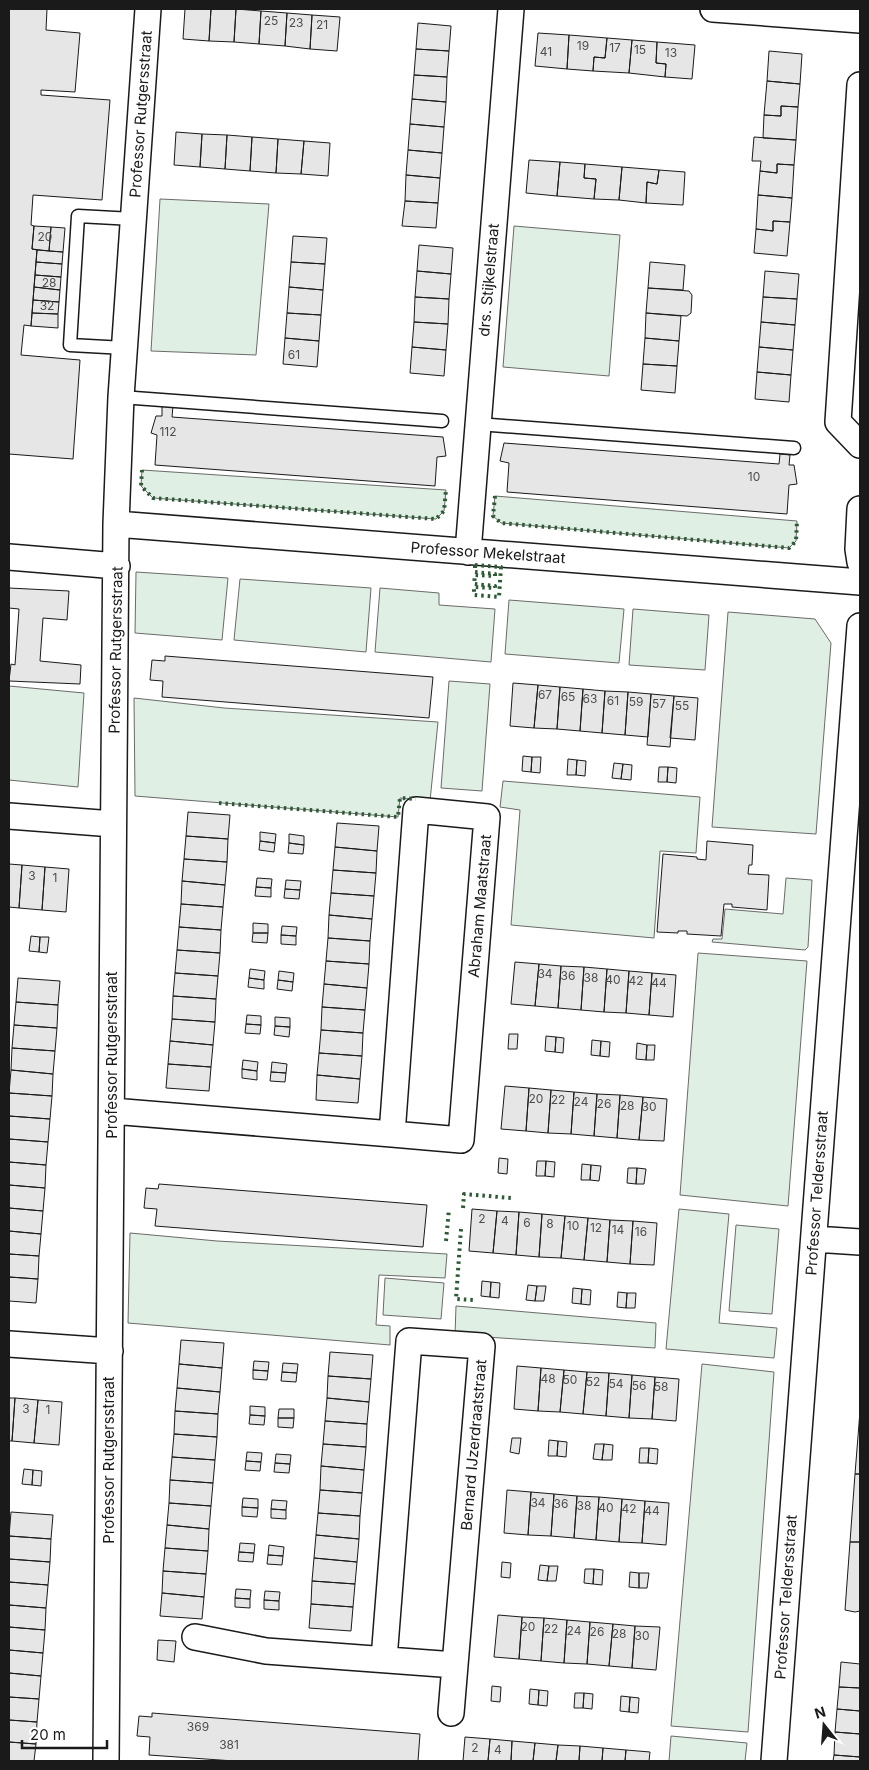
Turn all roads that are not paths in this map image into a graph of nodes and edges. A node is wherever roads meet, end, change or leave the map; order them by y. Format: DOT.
graph roads {
  1 [pos="148,9"];
  2 [pos="511,9"];
  3 [pos="713,9"];
  4 [pos="860,20"];
  5 [pos="860,85"];
  6 [pos="133,219"];
  7 [pos="125,348"];
  8 [pos="121,397"];
  9 [pos="442,421"];
  10 [pos="478,424"];
  11 [pos="860,445"];
  12 [pos="794,448"];
  13 [pos="860,509"];
  14 [pos="116,524"];
  15 [pos="468,552"];
  16 [pos="9,557"];
  17 [pos="860,562"];
  18 [pos="117,566"];
  19 [pos="860,582"];
  20 [pos="860,626"];
  21 [pos="9,816"];
  22 [pos="113,824"];
  23 [pos="852,845"];
  24 [pos="112,1111"];
  25 [pos="392,1134"];
  26 [pos="814,1239"];
  27 [pos="860,1242"];
  28 [pos="9,1344"];
  29 [pos="110,1351"];
  30 [pos="195,1637"];
  31 [pos="384,1659"];
  32 [pos="455,1665"];
  33 [pos="451,1713"];
  34 [pos="106,1761"];
  35 [pos="774,1761"];
  1 -- 6 [label="street, Professor Rutgersstraat"];
  2 -- 10 [label="street, drs. Stijkelstraat"];
  3 -- 4 [label="street"];
  5 -- 11 [label="street"];
  6 -- 7 [label="street, Professor Rutgersstraat"];
  6 -- 7 [label="lane, Professor Rutgersstraat"];
  7 -- 8 [label="street, Professor Rutgersstraat"];
  8 -- 9 [label="lane"];
  8 -- 14 [label="street, Professor Rutgersstraat"];
  10 -- 12 [label="lane"];
  10 -- 15 [label="street, drs. Stijkelstraat"];
  13 -- 17 [label="street"];
  14 -- 15 [label="street, Professor Mekelstraat"];
  14 -- 18 [label="street, Professor Rutgersstraat"];
  15 -- 19 [label="street, Professor Mekelstraat"];
  16 -- 18 [label="street"];
  18 -- 22 [label="street, Professor Rutgersstraat"];
  20 -- 23 [label="street, Professor Teldersstraat"];
  21 -- 22 [label="street"];
  22 -- 24 [label="street, Professor Rutgersstraat"];
  23 -- 26 [label="street, Professor Teldersstraat"];
  24 -- 25 [label="street, Abraham Maatstraat"];
  24 -- 29 [label="street, Professor Rutgersstraat"];
  25 -- 25 [label="street, Abraham Maatstraat"];
  26 -- 27 [label="street"];
  26 -- 35 [label="street, Professor Teldersstraat"];
  28 -- 29 [label="street"];
  29 -- 34 [label="street, Professor Rutgersstraat"];
  30 -- 31 [label="street"];
  31 -- 32 [label="street"];
  31 -- 32 [label="street, Bernard IJzerdraatstraat"];
  32 -- 33 [label="street, Bernard IJzerdraatstraat"];
}
